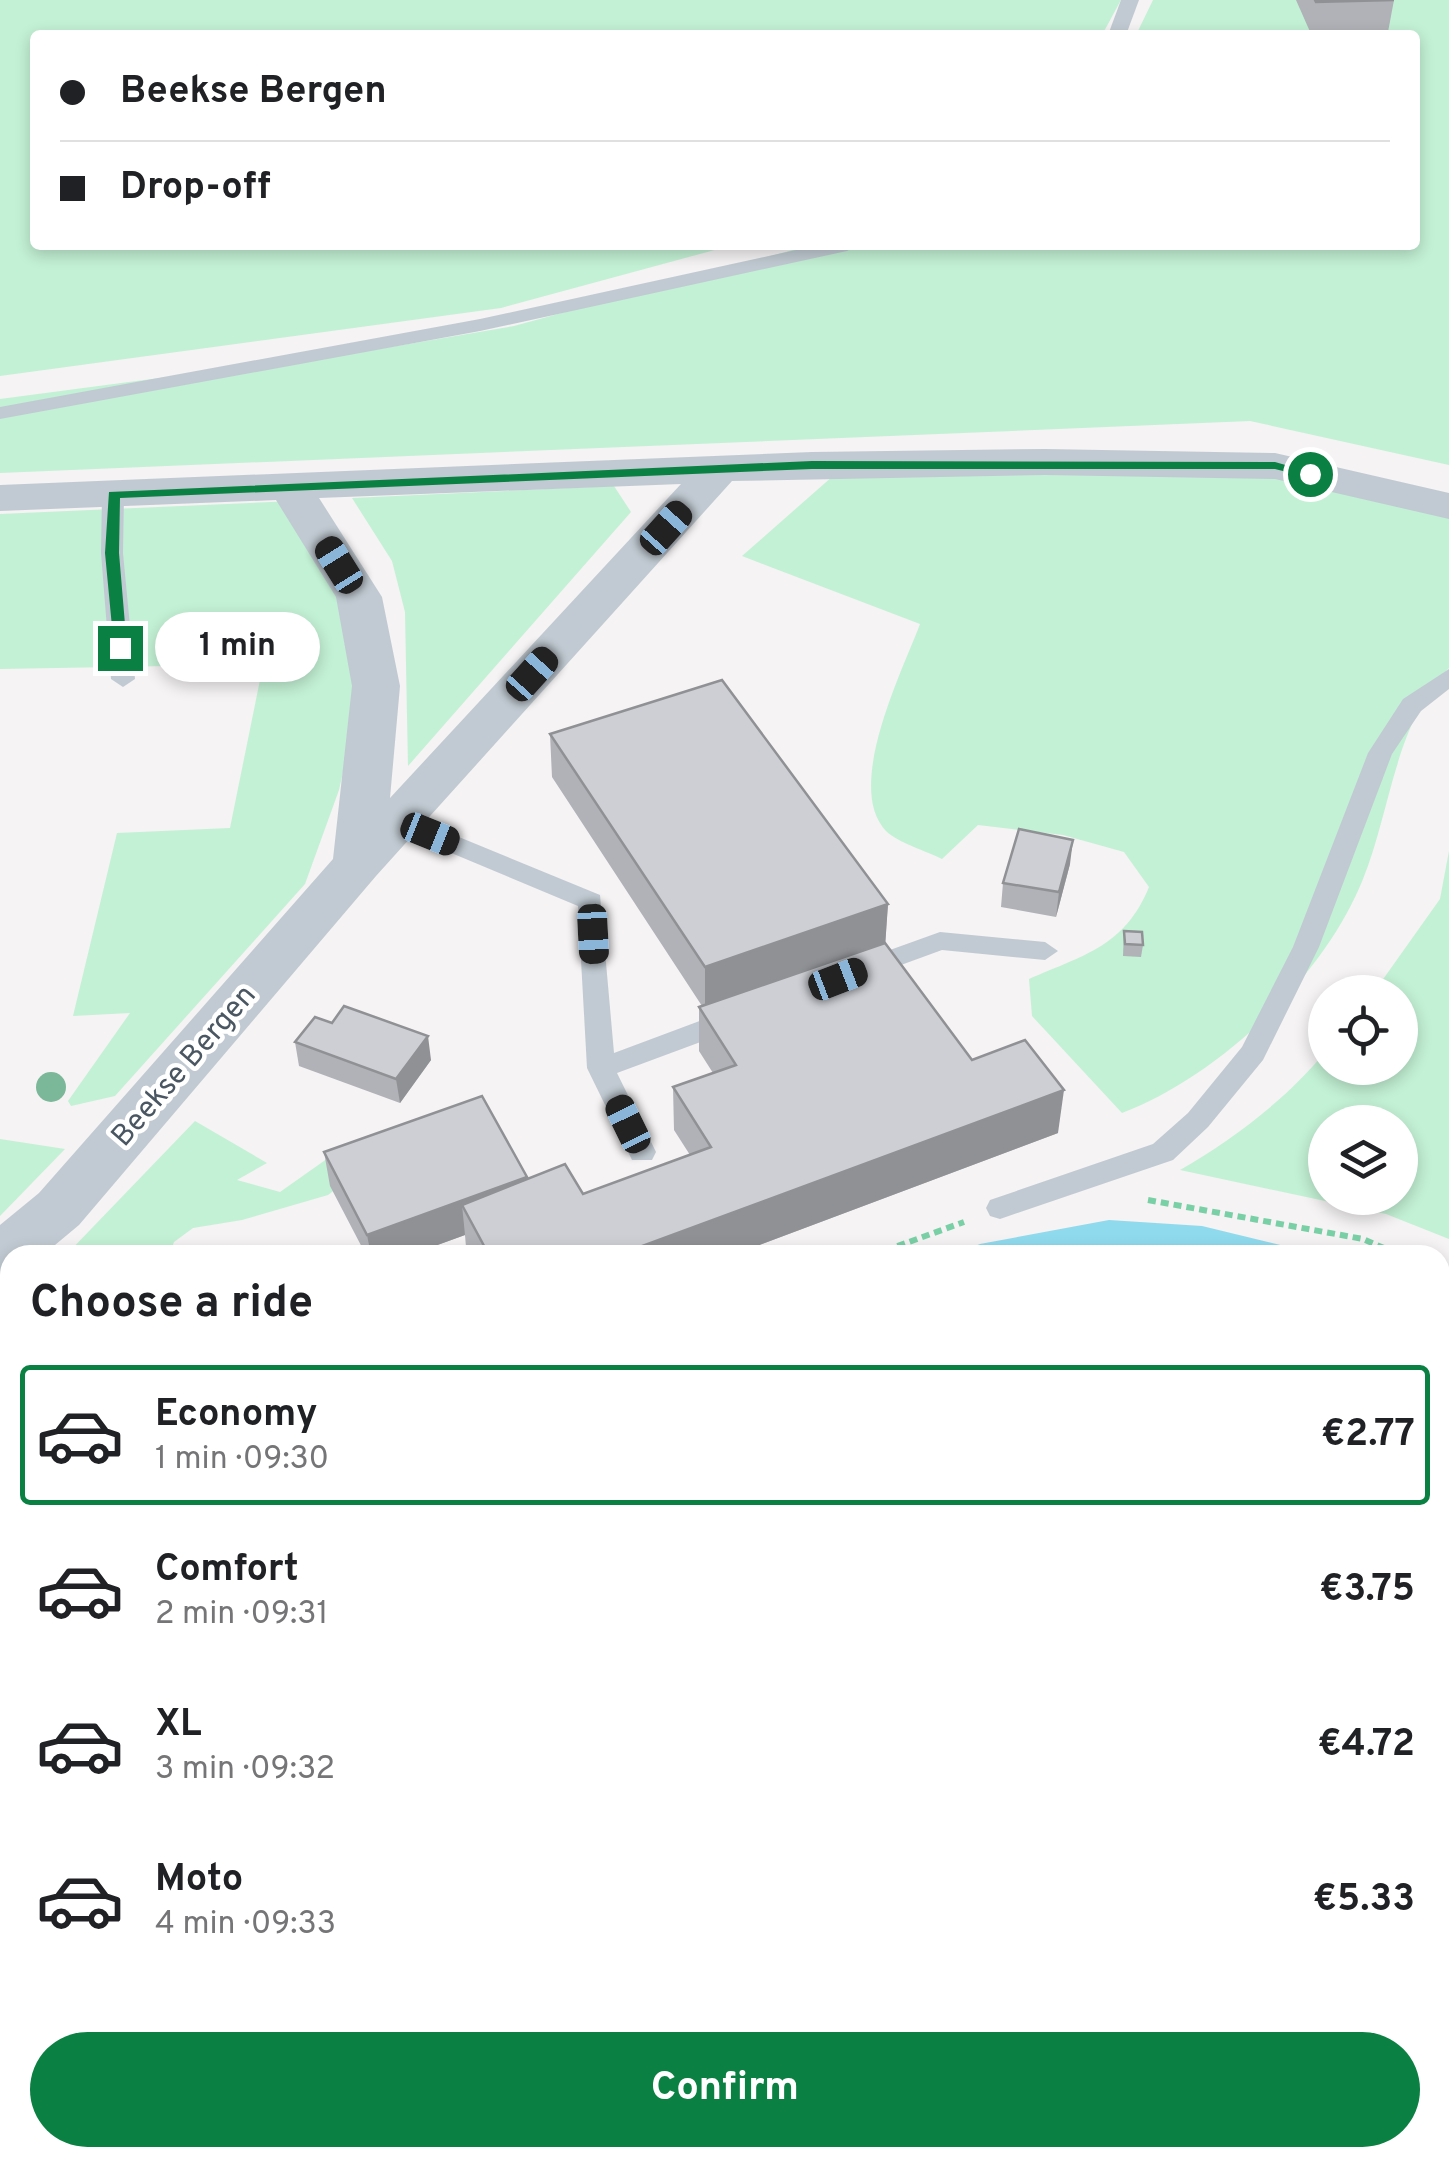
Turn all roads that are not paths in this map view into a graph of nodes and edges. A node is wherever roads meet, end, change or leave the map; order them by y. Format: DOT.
graph roads {
  1 [pos="1130,0"];
  2 [pos="1120,30"];
  3 [pos="824,250"];
  4 [pos="0,413"];
  5 [pos="719,469"];
  6 [pos="290,487"];
  7 [pos="114,494"];
  8 [pos="0,498"];
  9 [pos="1449,506"];
  10 [pos="1449,677"];
  11 [pos="124,679"];
  12 [pos="398,820"];
  13 [pos="358,864"];
  14 [pos="1045,951"];
  15 [pos="833,981"];
  16 [pos="762,1008"];
  17 [pos="602,1068"];
  18 [pos="642,1152"];
  19 [pos="1000,1208"];
  20 [pos="16,1245"];
  1 -- 2 [label="lane"];
  3 -- 4 [label="lane"];
  5 -- 6 [label="street"];
  5 -- 9 [label="street"];
  5 -- 12 [label="street, Beekse Bergen"];
  6 -- 7 [label="street"];
  6 -- 13 [label="street"];
  7 -- 8 [label="street"];
  7 -- 11 [label="lane"];
  10 -- 19 [label="lane"];
  12 -- 13 [label="street, Beekse Bergen"];
  12 -- 17 [label="lane"];
  13 -- 20 [label="street, Beekse Bergen"];
  14 -- 15 [label="lane"];
  16 -- 17 [label="lane"];
  17 -- 18 [label="lane"];
}
